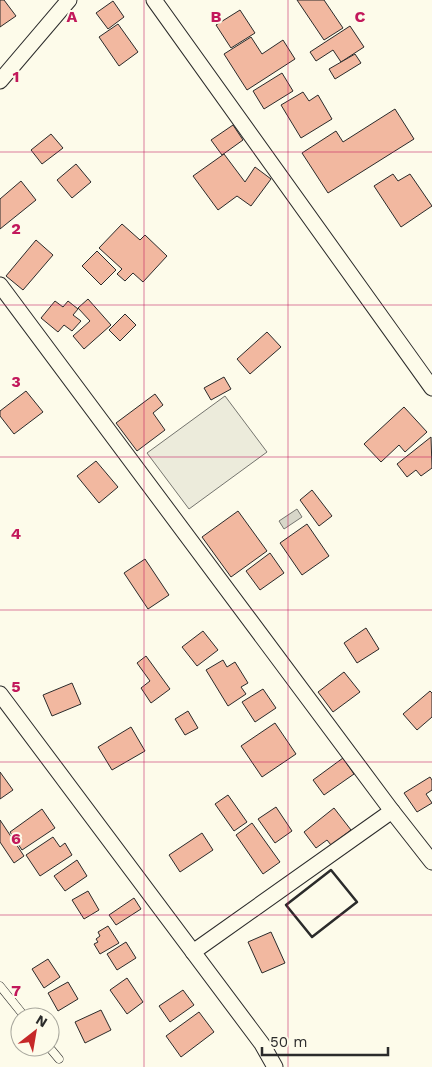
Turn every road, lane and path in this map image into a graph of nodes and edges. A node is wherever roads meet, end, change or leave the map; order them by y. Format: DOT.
graph roads {
  1 [pos="68,0"];
  2 [pos="154,0"];
  3 [pos="0,81"];
  4 [pos="0,285"];
  5 [pos="432,388"];
  6 [pos="0,694"];
  7 [pos="392,811"];
  8 [pos="432,862"];
  9 [pos="193,952"];
  10 [pos="0,986"];
  11 [pos="17,1007"];
  12 [pos="275,1067"];
  1 -- 3 [label="street"];
  2 -- 5 [label="street"];
  4 -- 7 [label="street"];
  6 -- 9 [label="street"];
  7 -- 8 [label="street"];
  7 -- 9 [label="street"];
  9 -- 12 [label="street"];
  10 -- 11 [label="lane"];
}
